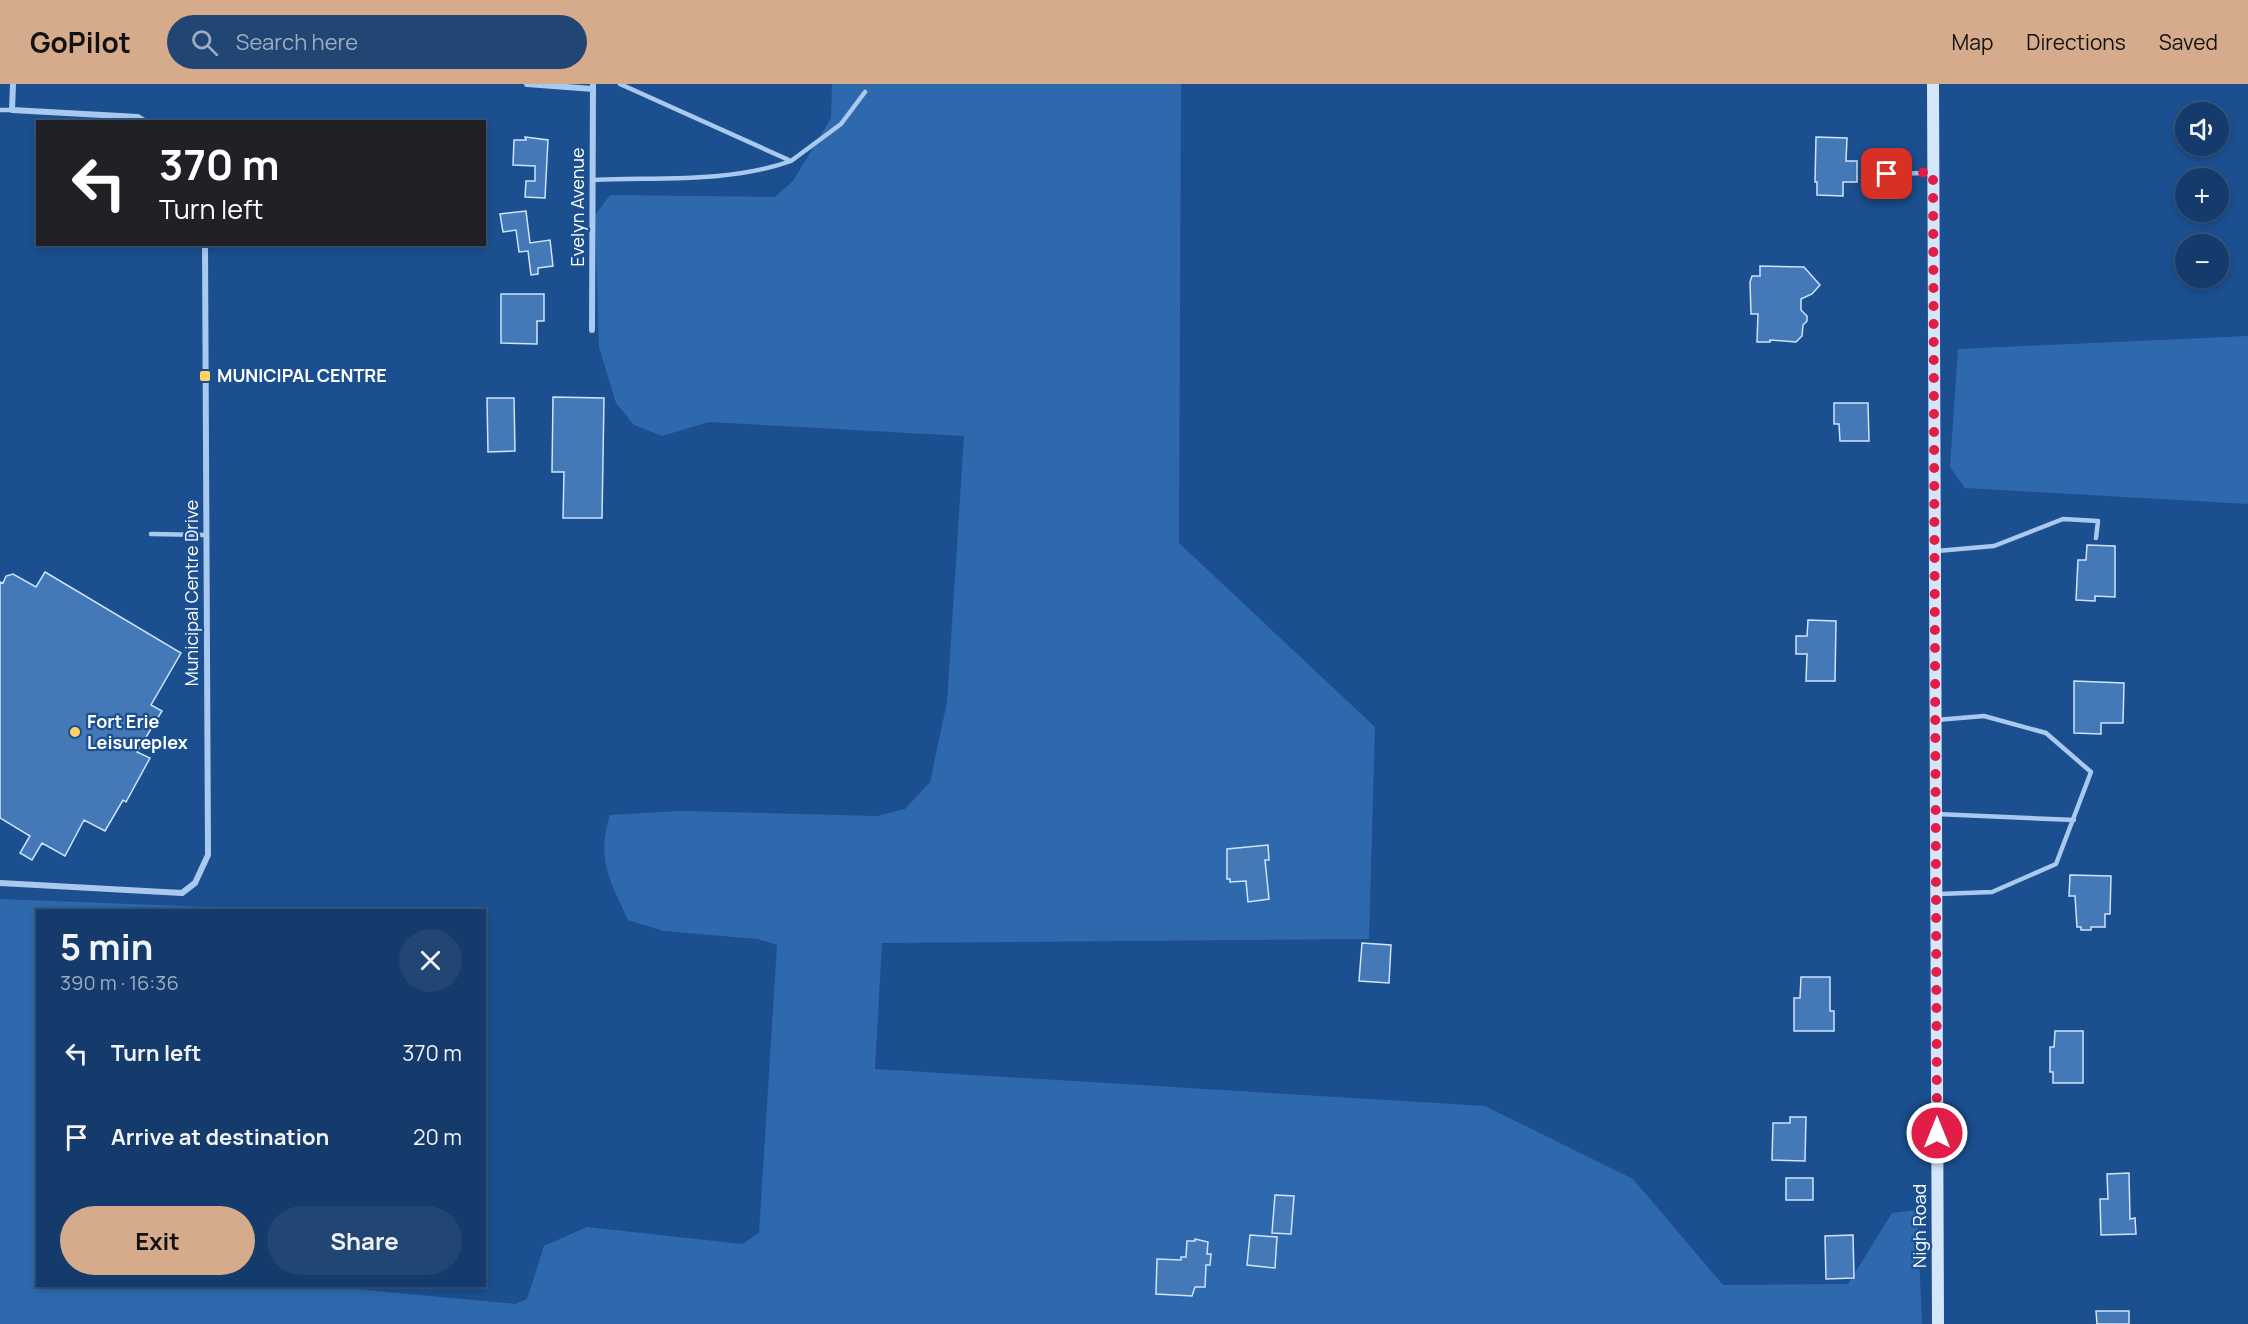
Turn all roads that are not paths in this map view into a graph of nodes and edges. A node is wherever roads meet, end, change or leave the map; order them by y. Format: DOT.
graph roads {
  1 [pos="13,84"];
  2 [pos="526,84"];
  3 [pos="620,84"];
  4 [pos="1933,84"];
  5 [pos="593,86"];
  6 [pos="865,92"];
  7 [pos="0,110"];
  8 [pos="12,110"];
  9 [pos="143,120"];
  10 [pos="791,161"];
  11 [pos="1933,172"];
  12 [pos="1865,174"];
  13 [pos="593,180"];
  14 [pos="205,246"];
  15 [pos="592,330"];
  16 [pos="151,534"];
  17 [pos="206,535"];
  18 [pos="2096,538"];
  19 [pos="1935,551"];
  20 [pos="1935,720"];
  21 [pos="1936,814"];
  22 [pos="2074,820"];
  23 [pos="0,883"];
  24 [pos="1936,894"];
  25 [pos="1938,1324"];
  1 -- 8 [label="street"];
  2 -- 5 [label="street"];
  3 -- 10 [label="lane"];
  4 -- 11 [label="street, Nigh Road"];
  5 -- 13 [label="street, Evelyn Avenue"];
  6 -- 10 [label="lane"];
  7 -- 8 [label="lane"];
  8 -- 9 [label="street"];
  10 -- 13 [label="lane"];
  11 -- 12 [label="lane"];
  11 -- 19 [label="street, Nigh Road"];
  13 -- 15 [label="street, Evelyn Avenue"];
  14 -- 17 [label="street, Municipal Centre Drive"];
  16 -- 17 [label="lane"];
  17 -- 23 [label="street, Municipal Centre Drive"];
  18 -- 19 [label="lane"];
  19 -- 20 [label="street, Nigh Road"];
  20 -- 21 [label="street, Nigh Road"];
  20 -- 22 [label="lane"];
  21 -- 22 [label="lane"];
  21 -- 24 [label="street, Nigh Road"];
  22 -- 24 [label="lane"];
  24 -- 25 [label="street, Nigh Road"];
}
